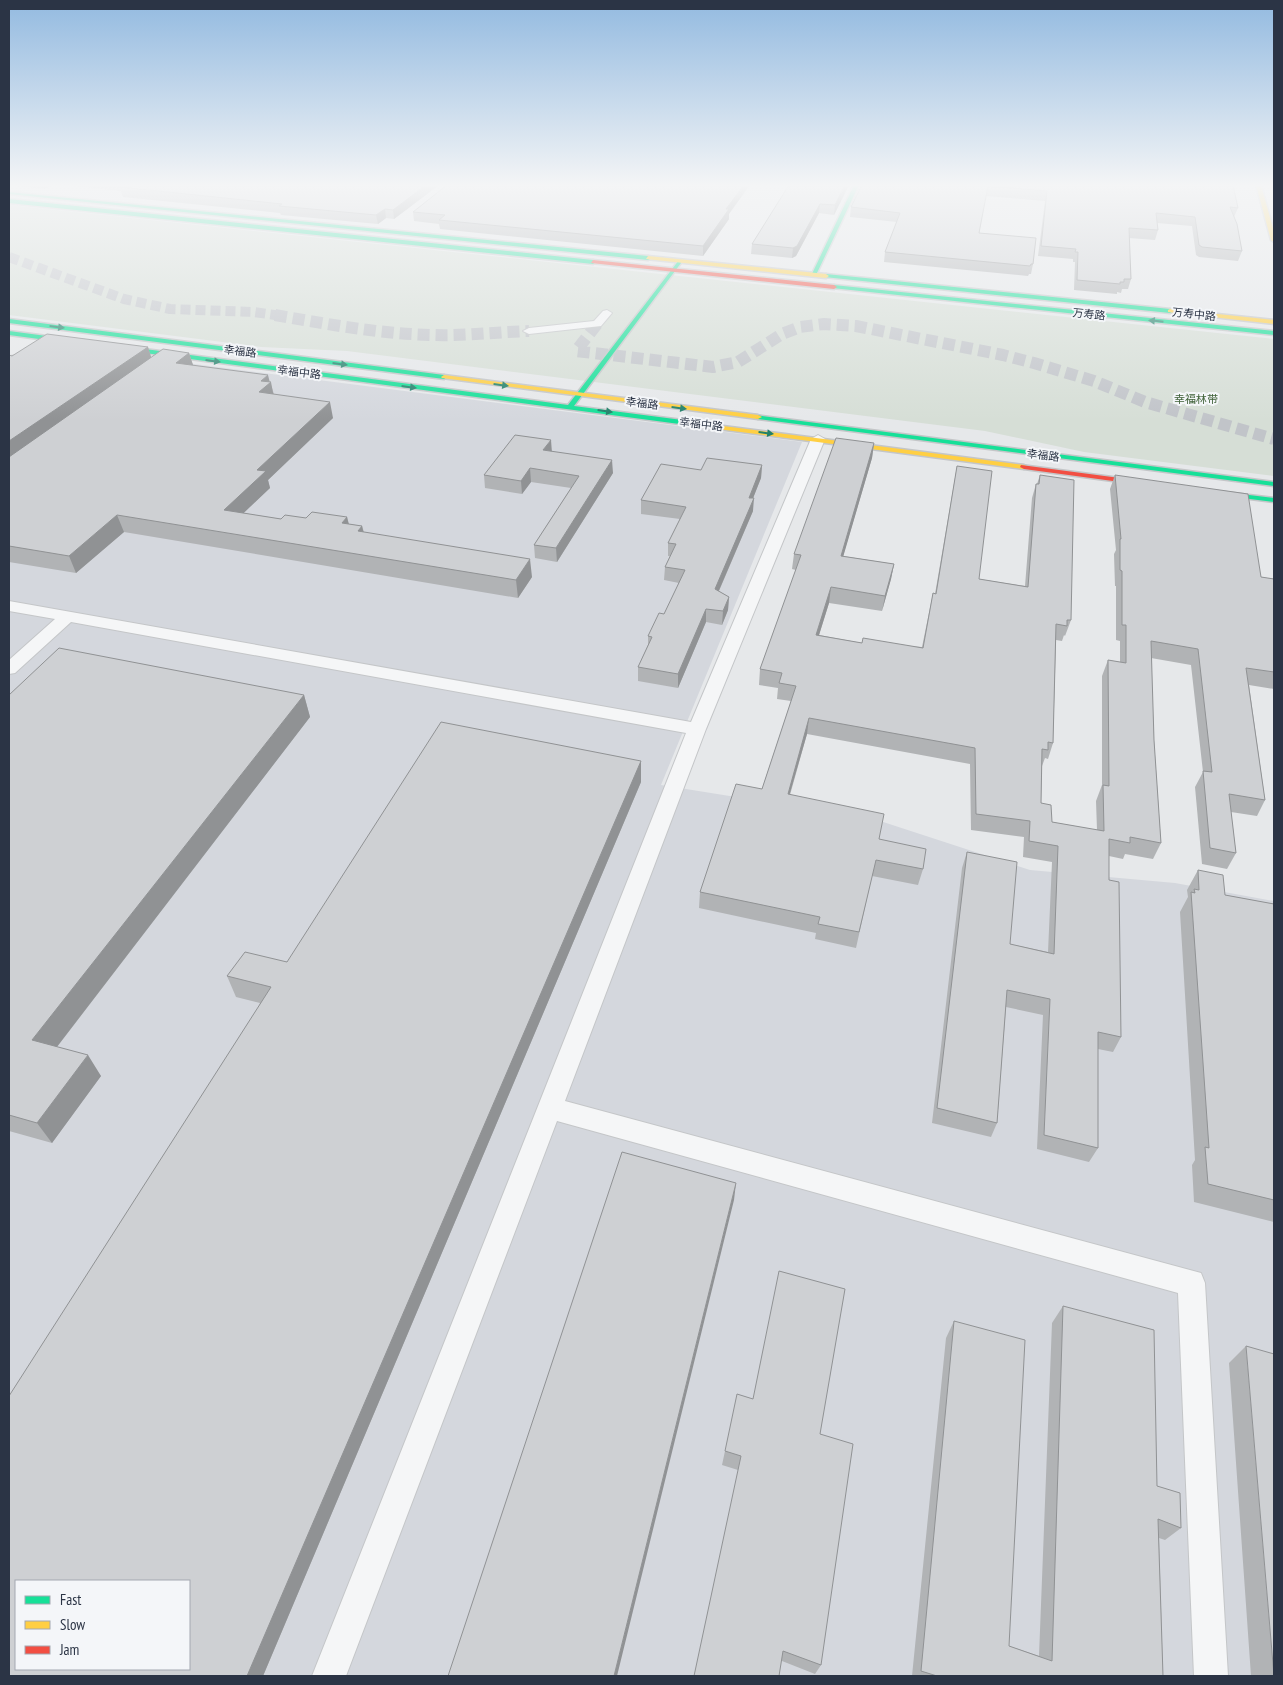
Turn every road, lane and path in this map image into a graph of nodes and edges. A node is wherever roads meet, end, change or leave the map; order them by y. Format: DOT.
graph roads {
  1 [pos="648,264"];
  2 [pos="661,264"];
  3 [pos="818,264"];
  4 [pos="676,266"];
  5 [pos="812,275"];
  6 [pos="943,288"];
  7 [pos="607,313"];
  8 [pos="1097,314"];
  9 [pos="9,321"];
  10 [pos="1274,322"];
  11 [pos="529,331"];
  12 [pos="9,333"];
  13 [pos="1274,333"];
  14 [pos="213,347"];
  15 [pos="170,356"];
  16 [pos="154,367"];
  17 [pos="382,383"];
  18 [pos="579,395"];
  19 [pos="570,407"];
  20 [pos="818,440"];
  21 [pos="1274,484"];
  22 [pos="1165,486"];
  23 [pos="1195,490"];
  24 [pos="1274,500"];
  25 [pos="9,606"];
  26 [pos="68,616"];
  27 [pos="9,669"];
  28 [pos="697,729"];
  29 [pos="550,1108"];
  30 [pos="329,1676"];
  31 [pos="1211,1676"];
  1 -- 4 [label="main road, 万寿路"];
  2 -- 4 [label="main road, 万寿中路"];
  3 -- 5 [label="main road"];
  4 -- 5 [label="main road, 万寿中路"];
  4 -- 8 [label="main road, 万寿路"];
  4 -- 18 [label="main road"];
  5 -- 6 [label="main road, 万寿中路"];
  6 -- 8 [label="main road"];
  6 -- 10 [label="main road, 万寿中路"];
  7 -- 11 [label="street"];
  13 -- 8 [label="main road, 万寿路, one-way"];
  9 -- 14 [label="main road, 幸福路, one-way"];
  12 -- 15 [label="main road, 幸福中路"];
  14 -- 17 [label="main road"];
  14 -- 18 [label="main road, 幸福路, one-way"];
  15 -- 16 [label="street"];
  15 -- 17 [label="main road, 幸福中路, one-way"];
  17 -- 19 [label="main road, 幸福中路, one-way"];
  18 -- 19 [label="main road"];
  18 -- 21 [label="main road, 幸福路, one-way"];
  19 -- 20 [label="main road, 幸福中路, one-way"];
  20 -- 22 [label="main road, 幸福中路"];
  20 -- 28 [label="street"];
  23 -- 24 [label="main road"];
  25 -- 26 [label="street"];
  26 -- 27 [label="street"];
  26 -- 28 [label="street"];
  28 -- 29 [label="street"];
  29 -- 30 [label="street"];
  29 -- 31 [label="street"];
}
